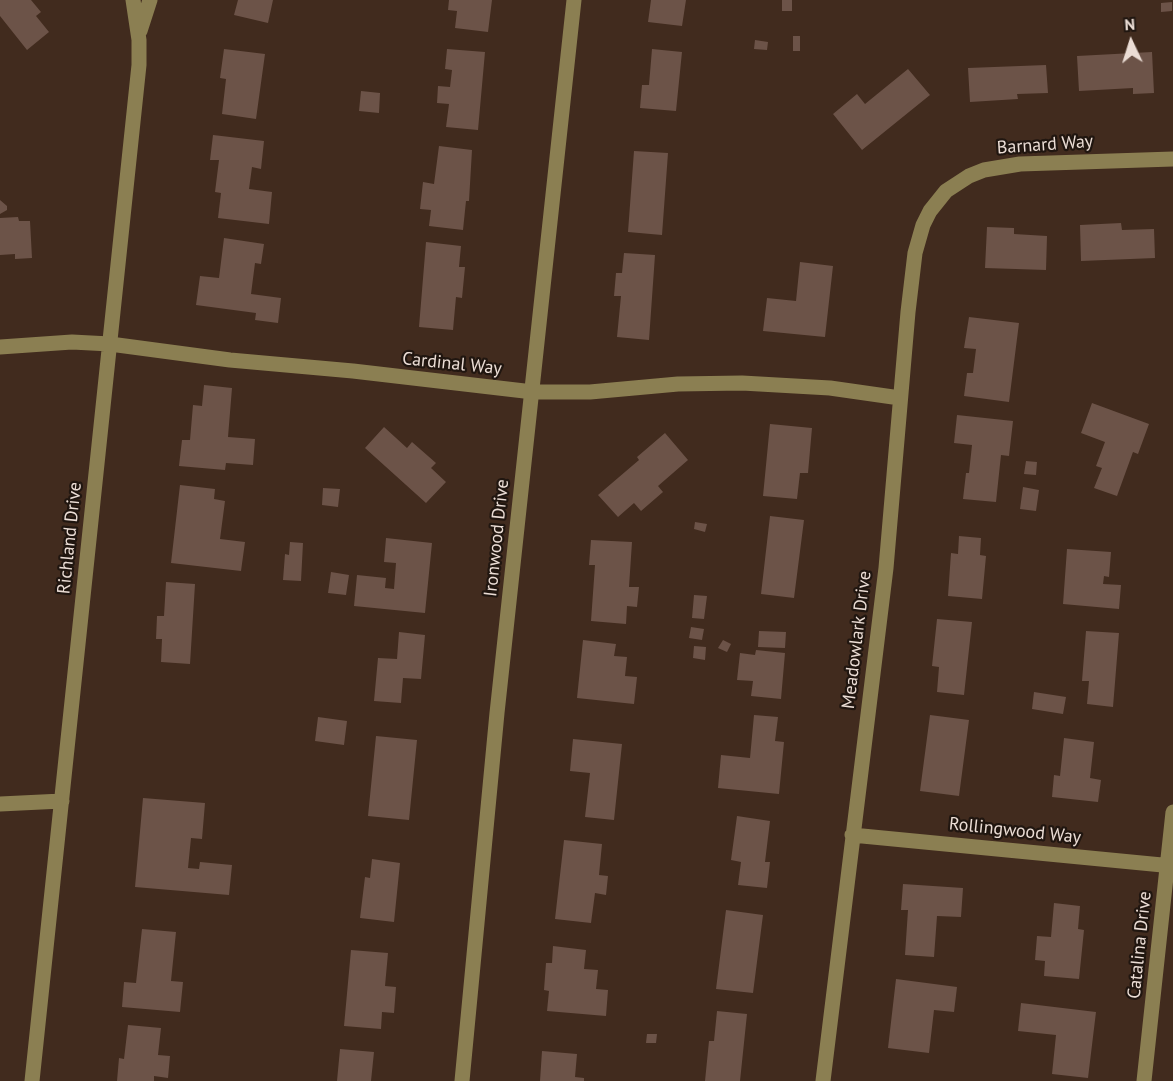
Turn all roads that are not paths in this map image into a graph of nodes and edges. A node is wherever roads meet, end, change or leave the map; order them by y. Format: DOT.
graph roads {
  1 [pos="133,0"];
  2 [pos="150,0"];
  3 [pos="574,0"];
  4 [pos="139,35"];
  5 [pos="1173,159"];
  6 [pos="933,207"];
  7 [pos="110,344"];
  8 [pos="0,347"];
  9 [pos="533,392"];
  10 [pos="900,398"];
  11 [pos="62,801"];
  12 [pos="0,804"];
  13 [pos="1173,812"];
  14 [pos="852,835"];
  15 [pos="1170,865"];
  16 [pos="32,1081"];
  17 [pos="462,1081"];
  18 [pos="823,1081"];
  19 [pos="1144,1081"];
  1 -- 4 [label="street, Richland Drive"];
  2 -- 4 [label="street"];
  3 -- 9 [label="street, Ironwood Drive"];
  4 -- 7 [label="street, Richland Drive"];
  5 -- 6 [label="street, Barnard Way"];
  6 -- 10 [label="street, Meadowlark Drive"];
  7 -- 8 [label="street, Cardinal Way"];
  7 -- 9 [label="street, Cardinal Way"];
  7 -- 11 [label="street, Richland Drive"];
  9 -- 10 [label="street, Cardinal Way"];
  9 -- 17 [label="street, Ironwood Drive"];
  10 -- 14 [label="street, Meadowlark Drive"];
  11 -- 12 [label="street"];
  11 -- 16 [label="street, Richland Drive"];
  13 -- 15 [label="street, Catalina Drive"];
  14 -- 15 [label="street, Rollingwood Way"];
  14 -- 18 [label="street, Meadowlark Drive"];
  15 -- 19 [label="street, Catalina Drive"];
}
